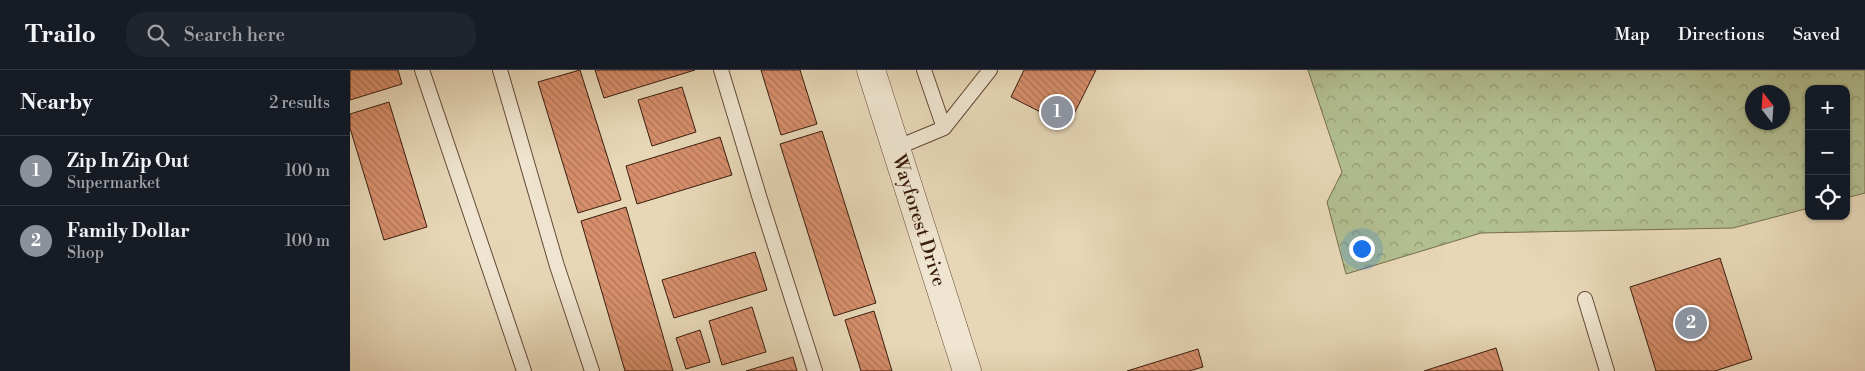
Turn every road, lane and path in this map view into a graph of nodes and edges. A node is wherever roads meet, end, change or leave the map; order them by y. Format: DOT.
graph roads {
  1 [pos="422,70"];
  2 [pos="500,70"];
  3 [pos="721,70"];
  4 [pos="871,70"];
  5 [pos="924,70"];
  6 [pos="990,70"];
  7 [pos="944,128"];
  8 [pos="896,148"];
  9 [pos="1585,299"];
  10 [pos="524,371"];
  11 [pos="592,371"];
  12 [pos="815,371"];
  13 [pos="967,371"];
  14 [pos="1607,371"];
  1 -- 10 [label="lane"];
  2 -- 11 [label="lane"];
  3 -- 12 [label="lane"];
  4 -- 8 [label="street, Wayforest Drive"];
  5 -- 7 [label="lane"];
  6 -- 7 [label="lane"];
  7 -- 8 [label="lane"];
  8 -- 13 [label="street, Wayforest Drive"];
  9 -- 14 [label="lane"];
}
